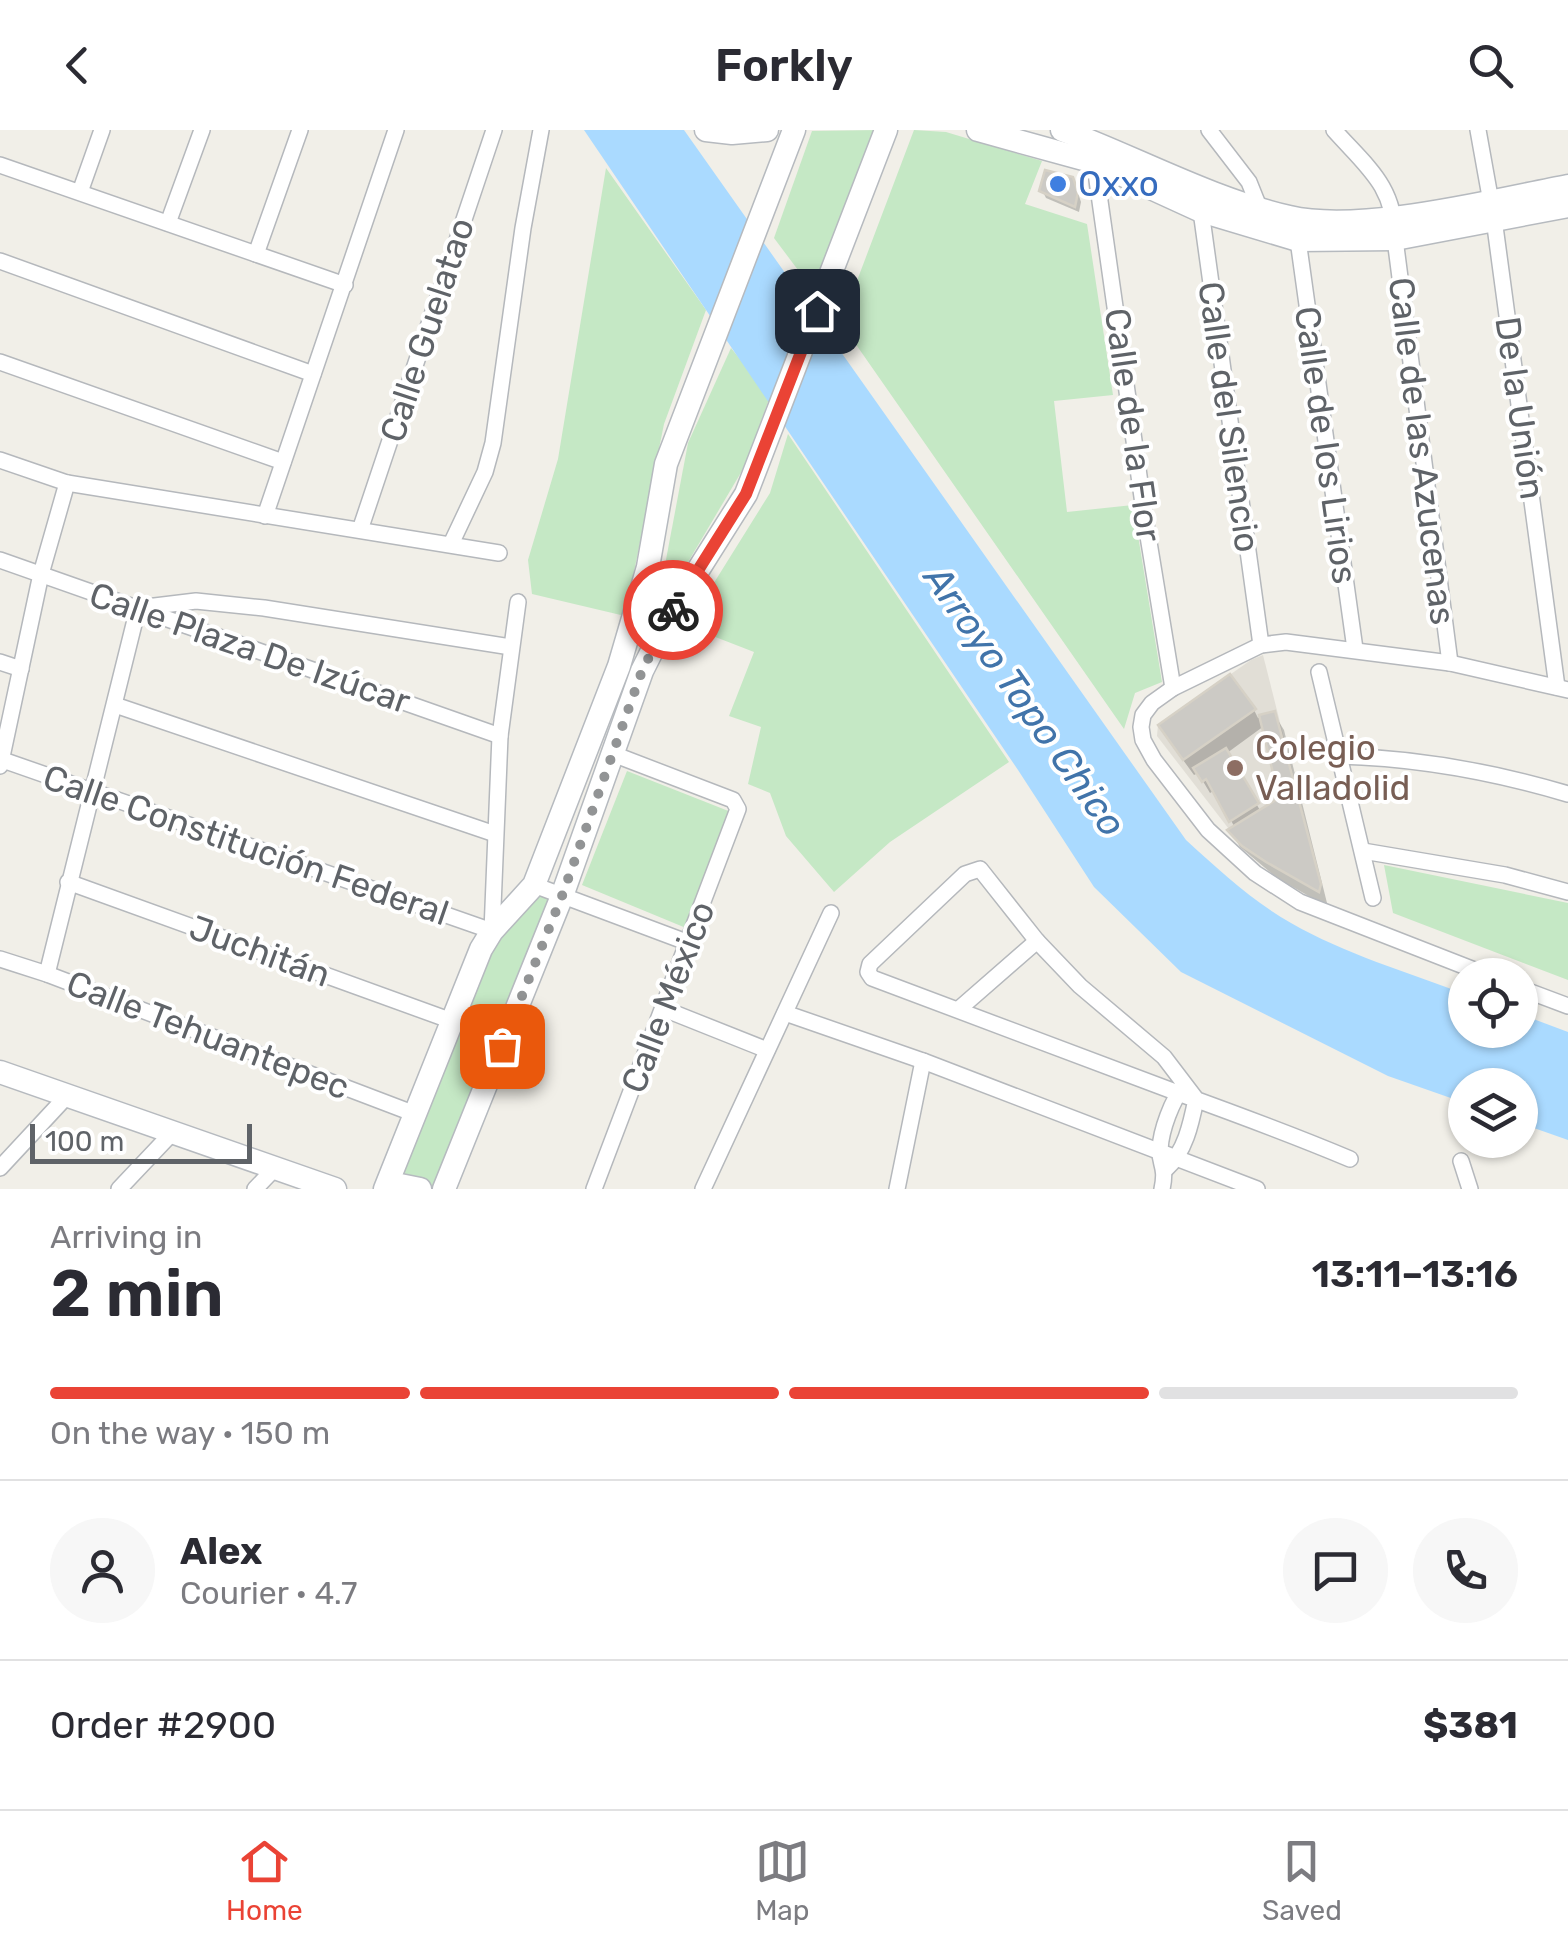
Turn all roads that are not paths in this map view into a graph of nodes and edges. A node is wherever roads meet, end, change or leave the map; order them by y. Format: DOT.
graph roads {
  1 [pos="102,130"];
  2 [pos="202,130"];
  3 [pos="300,130"];
  4 [pos="396,130"];
  5 [pos="494,130"];
  6 [pos="540,130"];
  7 [pos="767,130"];
  8 [pos="794,130"];
  9 [pos="886,130"];
  10 [pos="978,130"];
  11 [pos="1062,130"];
  12 [pos="1209,130"];
  13 [pos="1334,130"];
  14 [pos="709,131"];
  15 [pos="1474,131"];
  16 [pos="1088,144"];
  17 [pos="0,164"];
  18 [pos="1568,186"];
  19 [pos="80,192"];
  20 [pos="1203,200"];
  21 [pos="1568,206"];
  22 [pos="1259,207"];
  23 [pos="1493,210"];
  24 [pos="168,223"];
  25 [pos="1395,228"];
  26 [pos="1298,240"];
  27 [pos="256,254"];
  28 [pos="0,261"];
  29 [pos="346,285"];
  30 [pos="0,362"];
  31 [pos="313,374"];
  32 [pos="0,460"];
  33 [pos="283,462"];
  34 [pos="68,484"];
  35 [pos="265,516"];
  36 [pos="360,530"];
  37 [pos="451,544"];
  38 [pos="499,553"];
  39 [pos="0,560"];
  40 [pos="42,574"];
  41 [pos="518,602"];
  42 [pos="138,608"];
  43 [pos="1261,645"];
  44 [pos="510,646"];
  45 [pos="1354,649"];
  46 [pos="0,662"];
  47 [pos="1450,664"];
  48 [pos="20,669"];
  49 [pos="1319,672"];
  50 [pos="1173,688"];
  51 [pos="1562,689"];
  52 [pos="114,705"];
  53 [pos="500,736"];
  54 [pos="613,754"];
  55 [pos="1338,756"];
  56 [pos="1,763"];
  57 [pos="90,792"];
  58 [pos="1568,794"];
  59 [pos="495,834"];
  60 [pos="1363,851"];
  61 [pos="68,882"];
  62 [pos="534,885"];
  63 [pos="1568,892"];
  64 [pos="562,896"];
  65 [pos="1373,898"];
  66 [pos="831,913"];
  67 [pos="492,931"];
  68 [pos="1037,940"];
  69 [pos="688,944"];
  70 [pos="0,959"];
  71 [pos="1448,960"];
  72 [pos="47,974"];
  73 [pos="1538,995"];
  74 [pos="1568,1006"];
  75 [pos="664,1009"];
  76 [pos="959,1009"];
  77 [pos="785,1012"];
  78 [pos="452,1021"];
  79 [pos="766,1050"];
  80 [pos="923,1061"];
  81 [pos="0,1072"];
  82 [pos="1183,1088"];
  83 [pos="66,1097"];
  84 [pos="1196,1099"];
  85 [pos="416,1114"];
  86 [pos="171,1134"];
  87 [pos="1159,1152"];
  88 [pos="1350,1159"];
  89 [pos="1461,1161"];
  90 [pos="1172,1164"];
  91 [pos="0,1168"];
  92 [pos="275,1168"];
  93 [pos="119,1189"];
  94 [pos="256,1189"];
  95 [pos="335,1189"];
  96 [pos="387,1189"];
  97 [pos="420,1189"];
  98 [pos="444,1189"];
  99 [pos="594,1189"];
  100 [pos="703,1189"];
  101 [pos="897,1189"];
  102 [pos="1162,1189"];
  103 [pos="1257,1189"];
  104 [pos="1470,1189"];
  1 -- 19 [label="street"];
  2 -- 24 [label="street"];
  3 -- 27 [label="street"];
  4 -- 29 [label="street"];
  5 -- 36 [label="street, Calle Guelatao"];
  6 -- 37 [label="street"];
  7 -- 14 [label="street"];
  8 -- 62 [label="street"];
  9 -- 54 [label="street"];
  10 -- 16 [label="street"];
  11 -- 16 [label="street"];
  12 -- 22 [label="street"];
  13 -- 25 [label="street"];
  15 -- 23 [label="street, De la Unión"];
  16 -- 20 [label="street"];
  16 -- 50 [label="street, Calle de la Flor"];
  17 -- 19 [label="street"];
  18 -- 23 [label="street"];
  19 -- 24 [label="street"];
  20 -- 22 [label="street"];
  20 -- 26 [label="street"];
  20 -- 43 [label="street, Calle del Silencio"];
  21 -- 23 [label="street"];
  22 -- 25 [label="street"];
  23 -- 25 [label="street"];
  23 -- 51 [label="street, De la Unión"];
  24 -- 27 [label="street"];
  25 -- 26 [label="street"];
  25 -- 47 [label="street, Calle de las Azucenas"];
  26 -- 45 [label="street, Calle de los Lirios"];
  27 -- 29 [label="street"];
  28 -- 31 [label="street"];
  29 -- 31 [label="street"];
  30 -- 33 [label="street"];
  31 -- 33 [label="street"];
  32 -- 34 [label="street"];
  33 -- 35 [label="street"];
  34 -- 35 [label="street"];
  34 -- 40 [label="street"];
  35 -- 36 [label="street"];
  36 -- 37 [label="street"];
  37 -- 38 [label="street"];
  39 -- 40 [label="street, Calle Plaza De Izúcar"];
  40 -- 42 [label="street, Calle Plaza De Izúcar"];
  40 -- 48 [label="street"];
  41 -- 44 [label="street"];
  42 -- 44 [label="street"];
  42 -- 52 [label="street"];
  42 -- 53 [label="street, Calle Plaza De Izúcar"];
  43 -- 45 [label="street"];
  43 -- 50 [label="street"];
  44 -- 53 [label="street"];
  45 -- 47 [label="street"];
  46 -- 48 [label="street"];
  47 -- 51 [label="street"];
  48 -- 56 [label="street"];
  49 -- 55 [label="street"];
  50 -- 71 [label="street"];
  52 -- 57 [label="street"];
  52 -- 59 [label="street"];
  53 -- 59 [label="street"];
  54 -- 64 [label="street"];
  54 -- 69 [label="street, Calle México"];
  55 -- 58 [label="street"];
  55 -- 60 [label="street"];
  56 -- 57 [label="street, Calle Constitución Federal"];
  57 -- 61 [label="street"];
  57 -- 67 [label="street, Calle Constitución Federal"];
  59 -- 67 [label="street"];
  60 -- 63 [label="street"];
  60 -- 65 [label="street"];
  61 -- 72 [label="street"];
  61 -- 78 [label="street, Juchitán"];
  62 -- 64 [label="street"];
  62 -- 67 [label="street"];
  64 -- 69 [label="street"];
  64 -- 98 [label="street"];
  66 -- 77 [label="street"];
  67 -- 78 [label="street"];
  68 -- 76 [label="street"];
  68 -- 76 [label="street"];
  68 -- 82 [label="street"];
  69 -- 75 [label="street, Calle México"];
  70 -- 72 [label="street, Calle Tehuantepec"];
  72 -- 85 [label="street, Calle Tehuantepec"];
  73 -- 74 [label="street"];
  75 -- 79 [label="street"];
  75 -- 99 [label="street, Calle México"];
  76 -- 82 [label="street"];
  77 -- 79 [label="street"];
  77 -- 80 [label="street"];
  78 -- 85 [label="street"];
  79 -- 100 [label="street"];
  80 -- 87 [label="street"];
  80 -- 101 [label="street"];
  81 -- 83 [label="street"];
  82 -- 84 [label="street"];
  82 -- 87 [label="street"];
  83 -- 86 [label="street"];
  83 -- 91 [label="street"];
  84 -- 88 [label="street"];
  84 -- 90 [label="street"];
  85 -- 96 [label="street"];
  86 -- 92 [label="street"];
  86 -- 93 [label="street"];
  87 -- 90 [label="street"];
  89 -- 104 [label="street"];
  90 -- 102 [label="street"];
  90 -- 103 [label="street"];
  92 -- 94 [label="street"];
  92 -- 95 [label="street"];
  96 -- 97 [label="street"];
}
